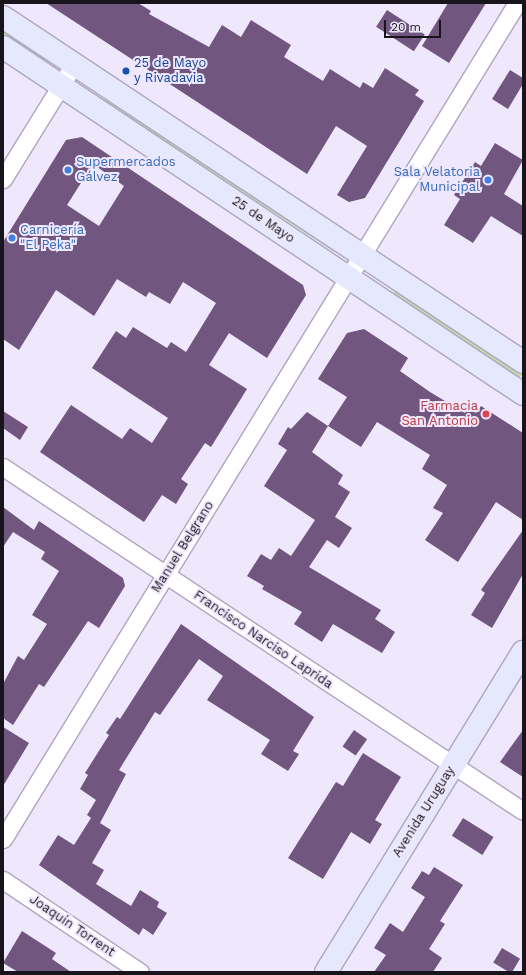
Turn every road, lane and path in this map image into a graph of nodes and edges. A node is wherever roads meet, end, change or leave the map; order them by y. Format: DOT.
graph roads {
  1 [pos="517,3"];
  2 [pos="3,17"];
  3 [pos="3,47"];
  4 [pos="74,64"];
  5 [pos="61,85"];
  6 [pos="3,179"];
  7 [pos="362,255"];
  8 [pos="348,277"];
  9 [pos="523,362"];
  10 [pos="523,394"];
  11 [pos="3,467"];
  12 [pos="165,575"];
  13 [pos="523,652"];
  14 [pos="453,766"];
  15 [pos="523,811"];
  16 [pos="3,839"];
  17 [pos="3,880"];
  18 [pos="140,972"];
  19 [pos="326,972"];
  1 -- 7 [label="street, Manuel Belgrano"];
  2 -- 4 [label="main road, 25 de Mayo"];
  3 -- 5 [label="main road, 25 de Mayo"];
  4 -- 5 [label="street"];
  4 -- 7 [label="main road, 25 de Mayo"];
  5 -- 6 [label="street"];
  5 -- 8 [label="main road, 25 de Mayo"];
  7 -- 8 [label="street, Manuel Belgrano"];
  7 -- 9 [label="main road, 25 de Mayo"];
  8 -- 10 [label="main road, 25 de Mayo"];
  8 -- 12 [label="street, Manuel Belgrano"];
  11 -- 12 [label="street, Francisco Narciso Laprida"];
  12 -- 14 [label="street, Francisco Narciso Laprida"];
  12 -- 16 [label="street, Manuel Belgrano"];
  13 -- 14 [label="main road, Avenida Uruguay"];
  14 -- 15 [label="street, Francisco Narciso Laprida"];
  14 -- 19 [label="main road, Avenida Uruguay"];
  17 -- 18 [label="street, Joaquín Torrent"];
}
